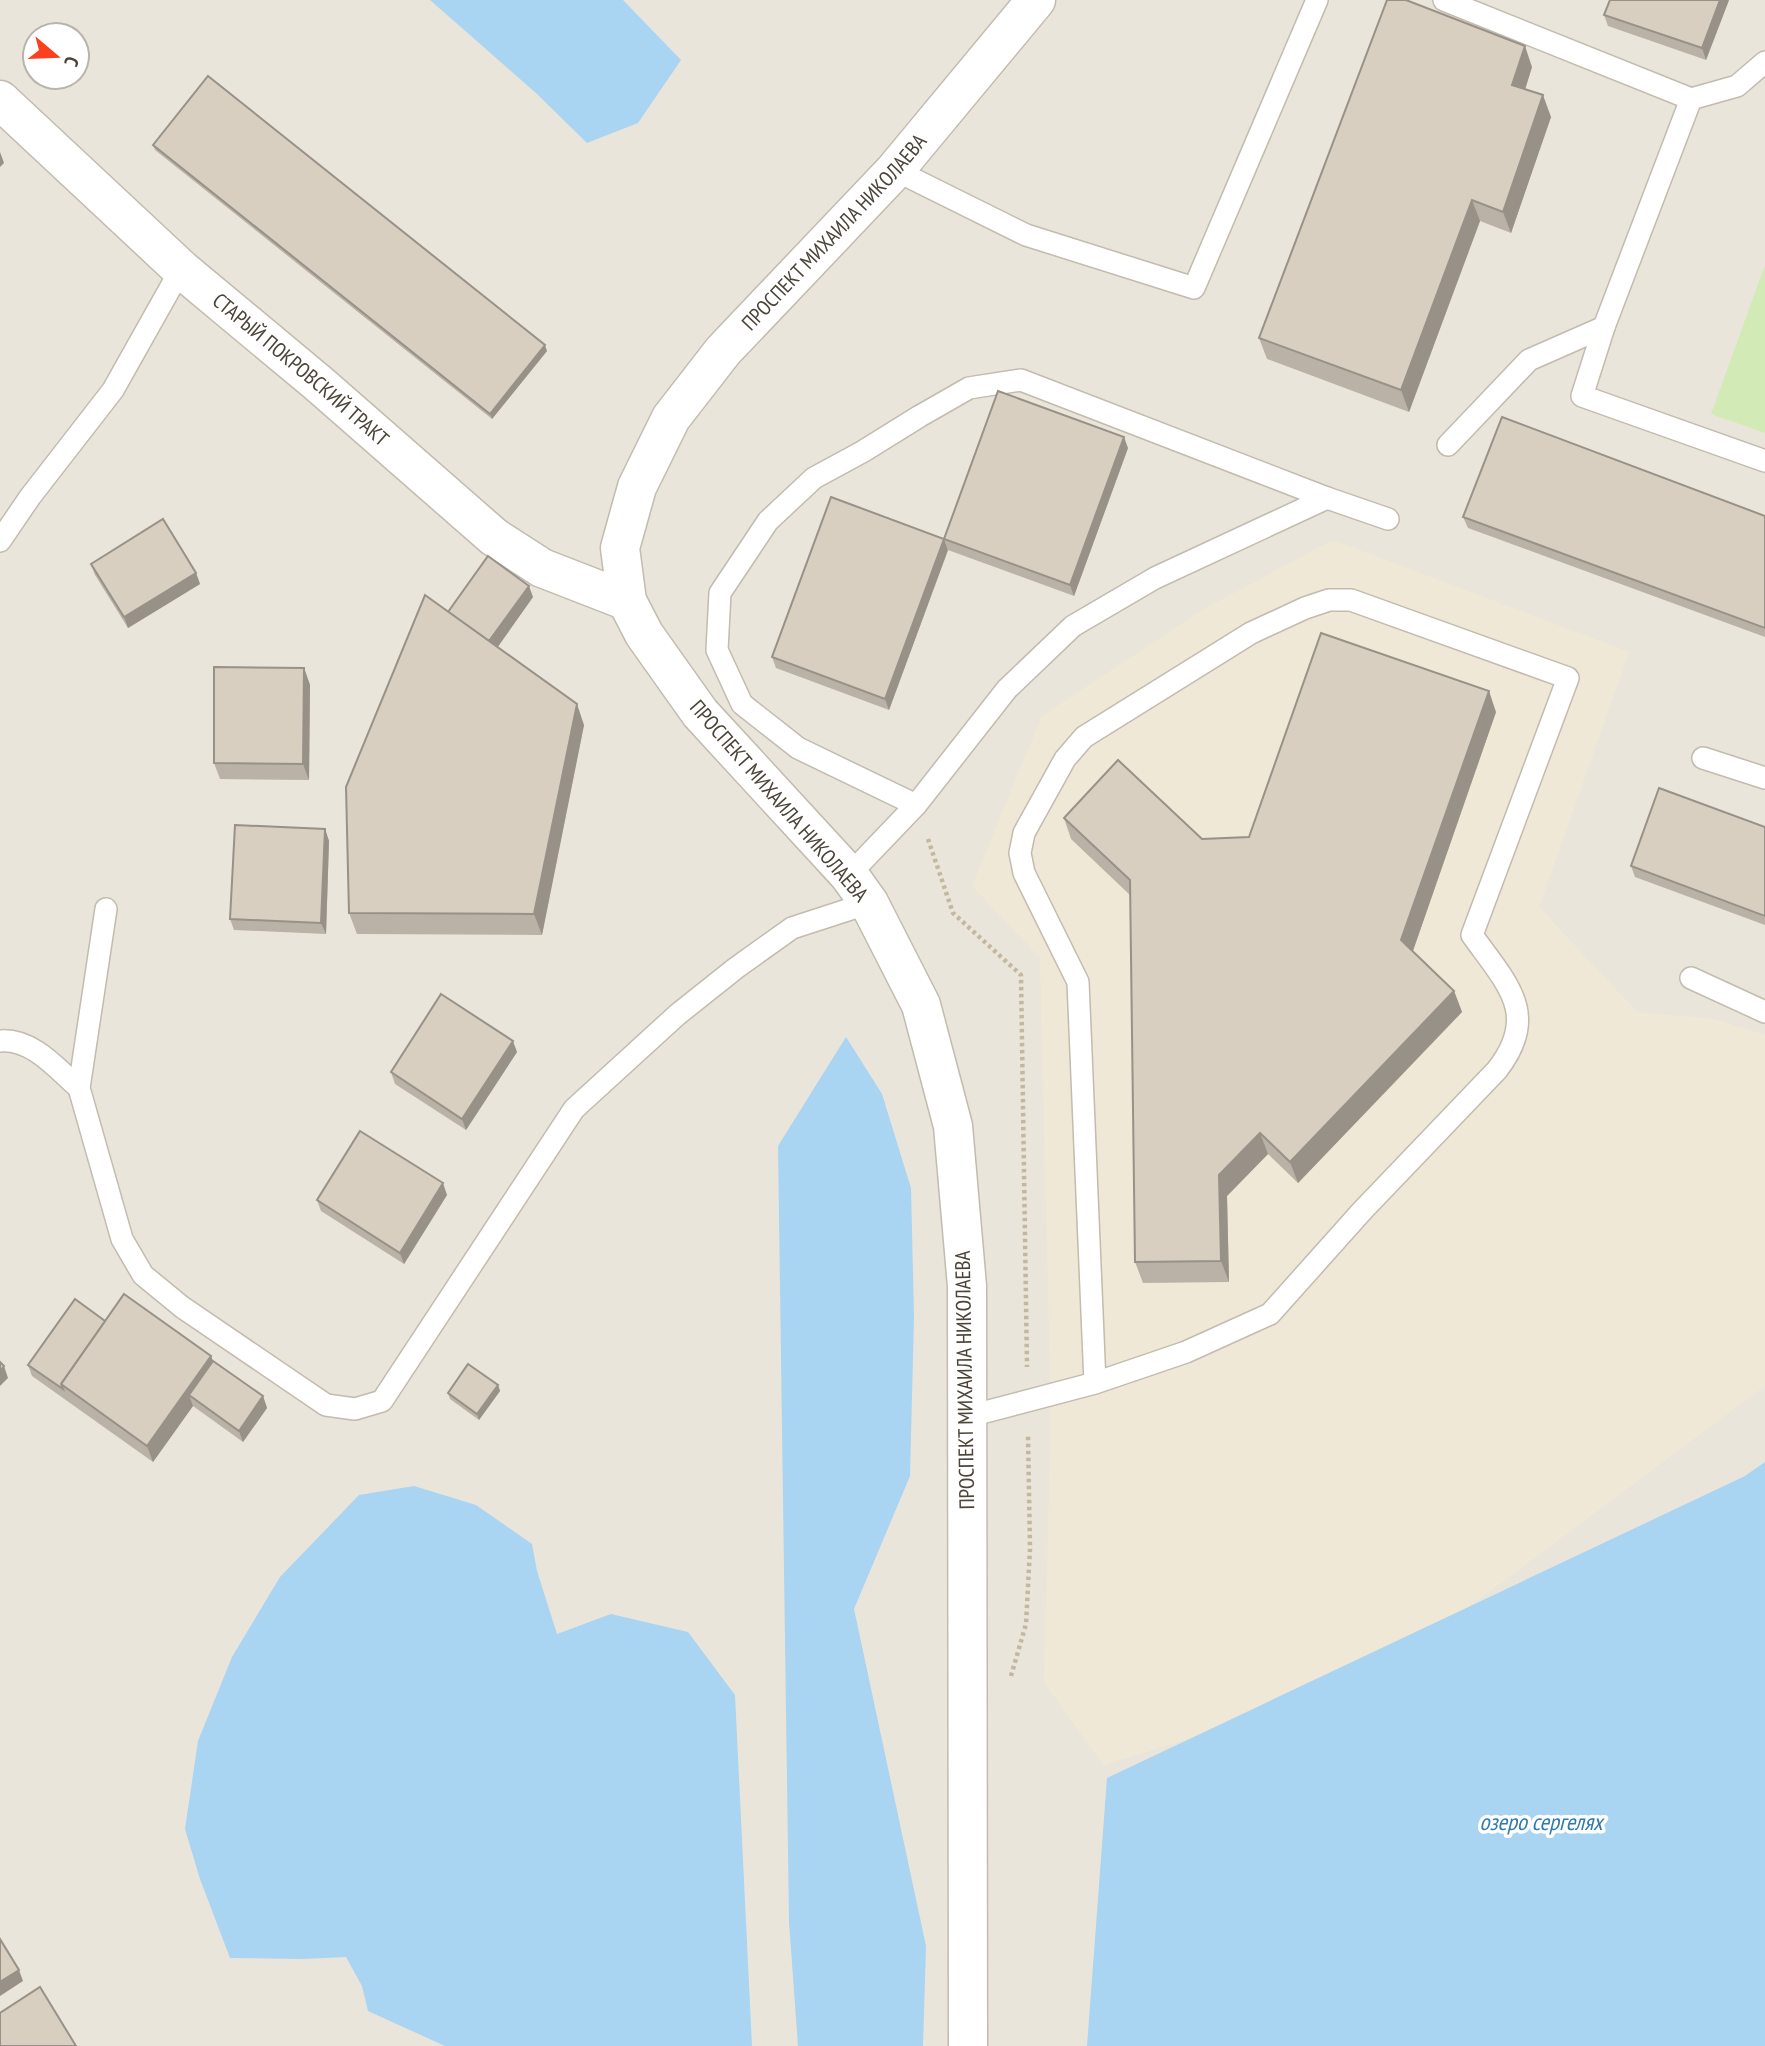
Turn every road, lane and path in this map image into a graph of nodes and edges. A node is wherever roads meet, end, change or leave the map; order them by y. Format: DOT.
graph roads {
  1 [pos="1036,0"];
  2 [pos="1317,0"];
  3 [pos="1444,0"];
  4 [pos="1765,62"];
  5 [pos="1691,99"];
  6 [pos="0,100"];
  7 [pos="895,170"];
  8 [pos="181,268"];
  9 [pos="1604,327"];
  10 [pos="1448,445"];
  11 [pos="1765,461"];
  12 [pos="1328,498"];
  13 [pos="1388,519"];
  14 [pos="0,541"];
  15 [pos="627,601"];
  16 [pos="1703,758"];
  17 [pos="1765,778"];
  18 [pos="916,805"];
  19 [pos="859,889"];
  20 [pos="106,909"];
  21 [pos="1691,978"];
  22 [pos="1765,1012"];
  23 [pos="0,1041"];
  24 [pos="79,1088"];
  25 [pos="1095,1383"];
  26 [pos="966,1417"];
  27 [pos="968,2046"];
  1 -- 7 [label="street, ПРОСПЕКТ МИХАИЛА НИКОЛАЕВА"];
  2 -- 7 [label="lane"];
  3 -- 5 [label="lane"];
  4 -- 5 [label="lane"];
  5 -- 9 [label="lane"];
  6 -- 8 [label="street, СТАРЫЙ ПОКРОВСКИЙ ТРАКТ"];
  7 -- 15 [label="street, ПРОСПЕКТ МИХАИЛА НИКОЛАЕВА"];
  8 -- 14 [label="lane"];
  8 -- 15 [label="street, СТАРЫЙ ПОКРОВСКИЙ ТРАКТ"];
  9 -- 10 [label="lane"];
  9 -- 11 [label="lane"];
  12 -- 13 [label="lane"];
  12 -- 18 [label="lane"];
  12 -- 18 [label="lane"];
  15 -- 19 [label="street, ПРОСПЕКТ МИХАИЛА НИКОЛАЕВА"];
  16 -- 17 [label="lane"];
  18 -- 19 [label="lane"];
  19 -- 24 [label="lane"];
  19 -- 26 [label="street, ПРОСПЕКТ МИХАИЛА НИКОЛАЕВА"];
  20 -- 24 [label="lane"];
  21 -- 22 [label="lane"];
  23 -- 24 [label="lane"];
  25 -- 25 [label="lane"];
  25 -- 26 [label="lane"];
  26 -- 27 [label="street, ПРОСПЕКТ МИХАИЛА НИКОЛАЕВА"];
}
